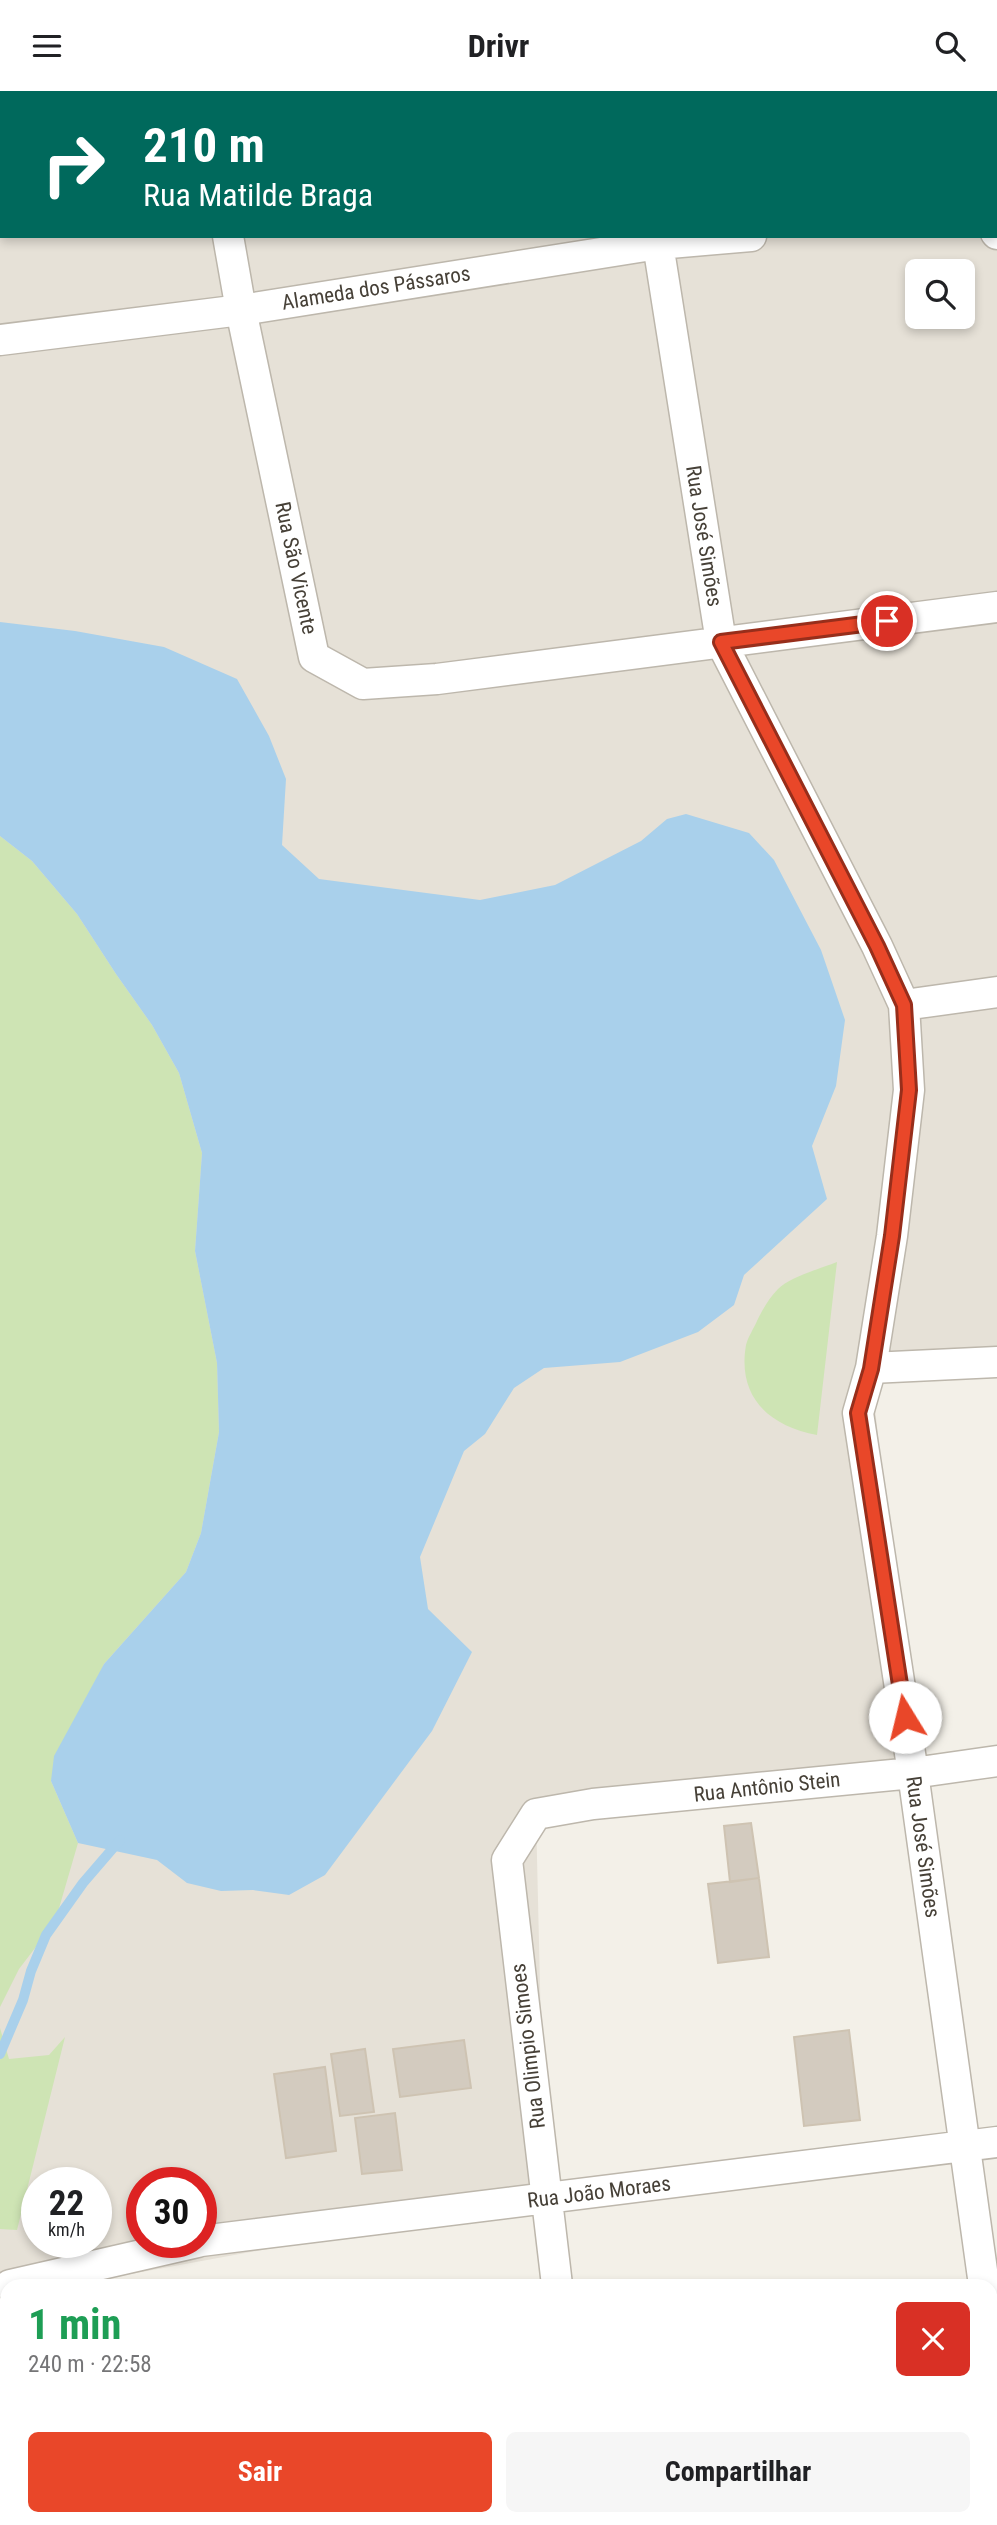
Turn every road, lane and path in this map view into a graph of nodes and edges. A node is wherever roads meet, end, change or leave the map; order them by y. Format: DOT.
graph roads {
  1 [pos="228,238"];
  2 [pos="728,238"];
  3 [pos="657,244"];
  4 [pos="241,310"];
  5 [pos="0,340"];
  6 [pos="997,607"];
  7 [pos="721,642"];
  8 [pos="997,992"];
  9 [pos="904,1005"];
  10 [pos="997,1362"];
  11 [pos="871,1369"];
  12 [pos="997,1761"];
  13 [pos="913,1773"];
  14 [pos="536,1814"];
  15 [pos="997,2142"];
  16 [pos="964,2146"];
  17 [pos="545,2198"];
  18 [pos="217,2240"];
  19 [pos="130,2258"];
  20 [pos="39,2279"];
  21 [pos="556,2279"];
  22 [pos="983,2279"];
  1 -- 4 [label="street, Rua São Vicente"];
  2 -- 3 [label="street, Alameda dos Pássaros"];
  3 -- 4 [label="street, Alameda dos Pássaros"];
  3 -- 7 [label="street, Rua José Simões"];
  4 -- 5 [label="street, Alameda dos Pássaros"];
  4 -- 7 [label="street, Rua São Vicente"];
  6 -- 7 [label="street, Rua São Vicente"];
  7 -- 9 [label="street, Rua José Simões"];
  8 -- 9 [label="street"];
  9 -- 11 [label="street, Rua José Simões"];
  10 -- 11 [label="street"];
  11 -- 13 [label="street, Rua José Simões"];
  12 -- 13 [label="street, Rua Antônio Stein"];
  13 -- 14 [label="street, Rua Antônio Stein"];
  13 -- 16 [label="street, Rua José Simões"];
  14 -- 17 [label="street, Rua Olimpio Simoes"];
  15 -- 16 [label="street, Rua João Moraes"];
  16 -- 17 [label="street, Rua João Moraes"];
  16 -- 22 [label="street, Rua José Simões"];
  17 -- 18 [label="street, Rua João Moraes"];
  17 -- 21 [label="street, Rua Olimpio Simoes"];
  19 -- 20 [label="street, Rua João Moraes"];
}
